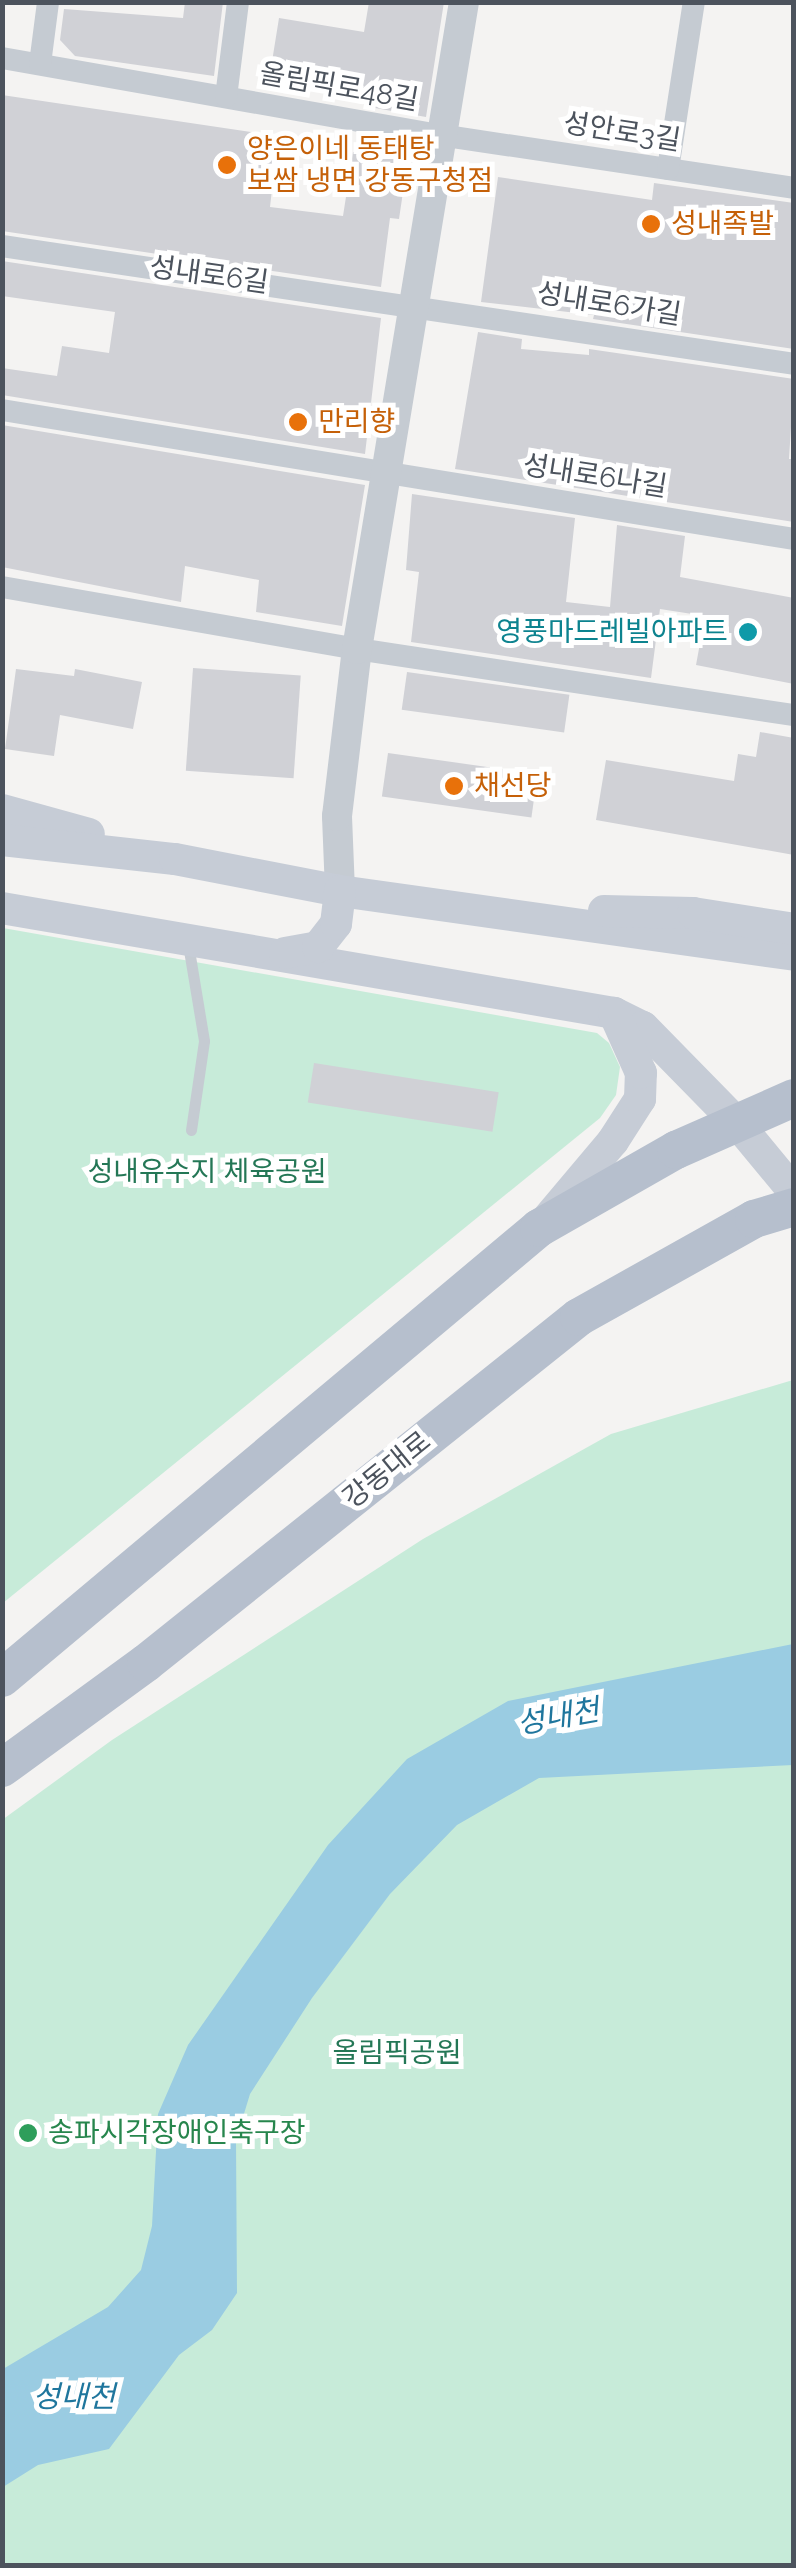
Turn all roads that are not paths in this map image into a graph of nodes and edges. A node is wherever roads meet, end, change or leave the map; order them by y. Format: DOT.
graph roads {
  1 [pos="48,2"];
  2 [pos="238,2"];
  3 [pos="464,2"];
  4 [pos="694,2"];
  5 [pos="2,58"];
  6 [pos="40,64"];
  7 [pos="226,97"];
  8 [pos="442,135"];
  9 [pos="668,169"];
  10 [pos="794,188"];
  11 [pos="2,246"];
  12 [pos="415,304"];
  13 [pos="794,364"];
  14 [pos="2,410"];
  15 [pos="387,472"];
  16 [pos="794,539"];
  17 [pos="2,587"];
  18 [pos="357,650"];
  19 [pos="794,716"];
  20 [pos="2,810"];
  21 [pos="2,840"];
  22 [pos="174,859"];
  23 [pos="340,892"];
  24 [pos="2,908"];
  25 [pos="482,908"];
  26 [pos="794,929"];
  27 [pos="187,940"];
  28 [pos="276,955"];
  29 [pos="794,956"];
  30 [pos="614,1013"];
  31 [pos="794,1098"];
  32 [pos="737,1123"];
  33 [pos="191,1130"];
  34 [pos="794,1192"];
  35 [pos="794,1208"];
  36 [pos="539,1228"];
  37 [pos="2,1678"];
  38 [pos="2,1768"];
  1 -- 6 [label="street"];
  2 -- 7 [label="street, 올림픽로48길"];
  3 -- 8 [label="street"];
  4 -- 9 [label="street"];
  5 -- 6 [label="street, 올림픽로48길"];
  6 -- 7 [label="street, 올림픽로48길"];
  7 -- 8 [label="street, 올림픽로48길"];
  8 -- 9 [label="street, 성안로3길"];
  8 -- 12 [label="street"];
  9 -- 10 [label="street, 성안로3길"];
  11 -- 12 [label="street, 성내로6길"];
  12 -- 13 [label="street, 성내로6가길"];
  12 -- 15 [label="street"];
  14 -- 15 [label="street"];
  15 -- 16 [label="street, 성내로6나길"];
  15 -- 18 [label="street"];
  17 -- 18 [label="street"];
  18 -- 19 [label="street"];
  18 -- 23 [label="street"];
  20 -- 22 [label="main road"];
  21 -- 22 [label="main road"];
  22 -- 23 [label="main road"];
  23 -- 25 [label="main road"];
  23 -- 28 [label="main road"];
  24 -- 27 [label="main road"];
  25 -- 26 [label="main road"];
  25 -- 29 [label="main road"];
  27 -- 28 [label="main road"];
  27 -- 33 [label="lane"];
  28 -- 30 [label="main road"];
  30 -- 32 [label="main road"];
  30 -- 36 [label="main road"];
  31 -- 32 [label="main road"];
  32 -- 34 [label="main road"];
  32 -- 36 [label="main road"];
  35 -- 38 [label="main road, 강동대로"];
  36 -- 37 [label="main road"];
}
